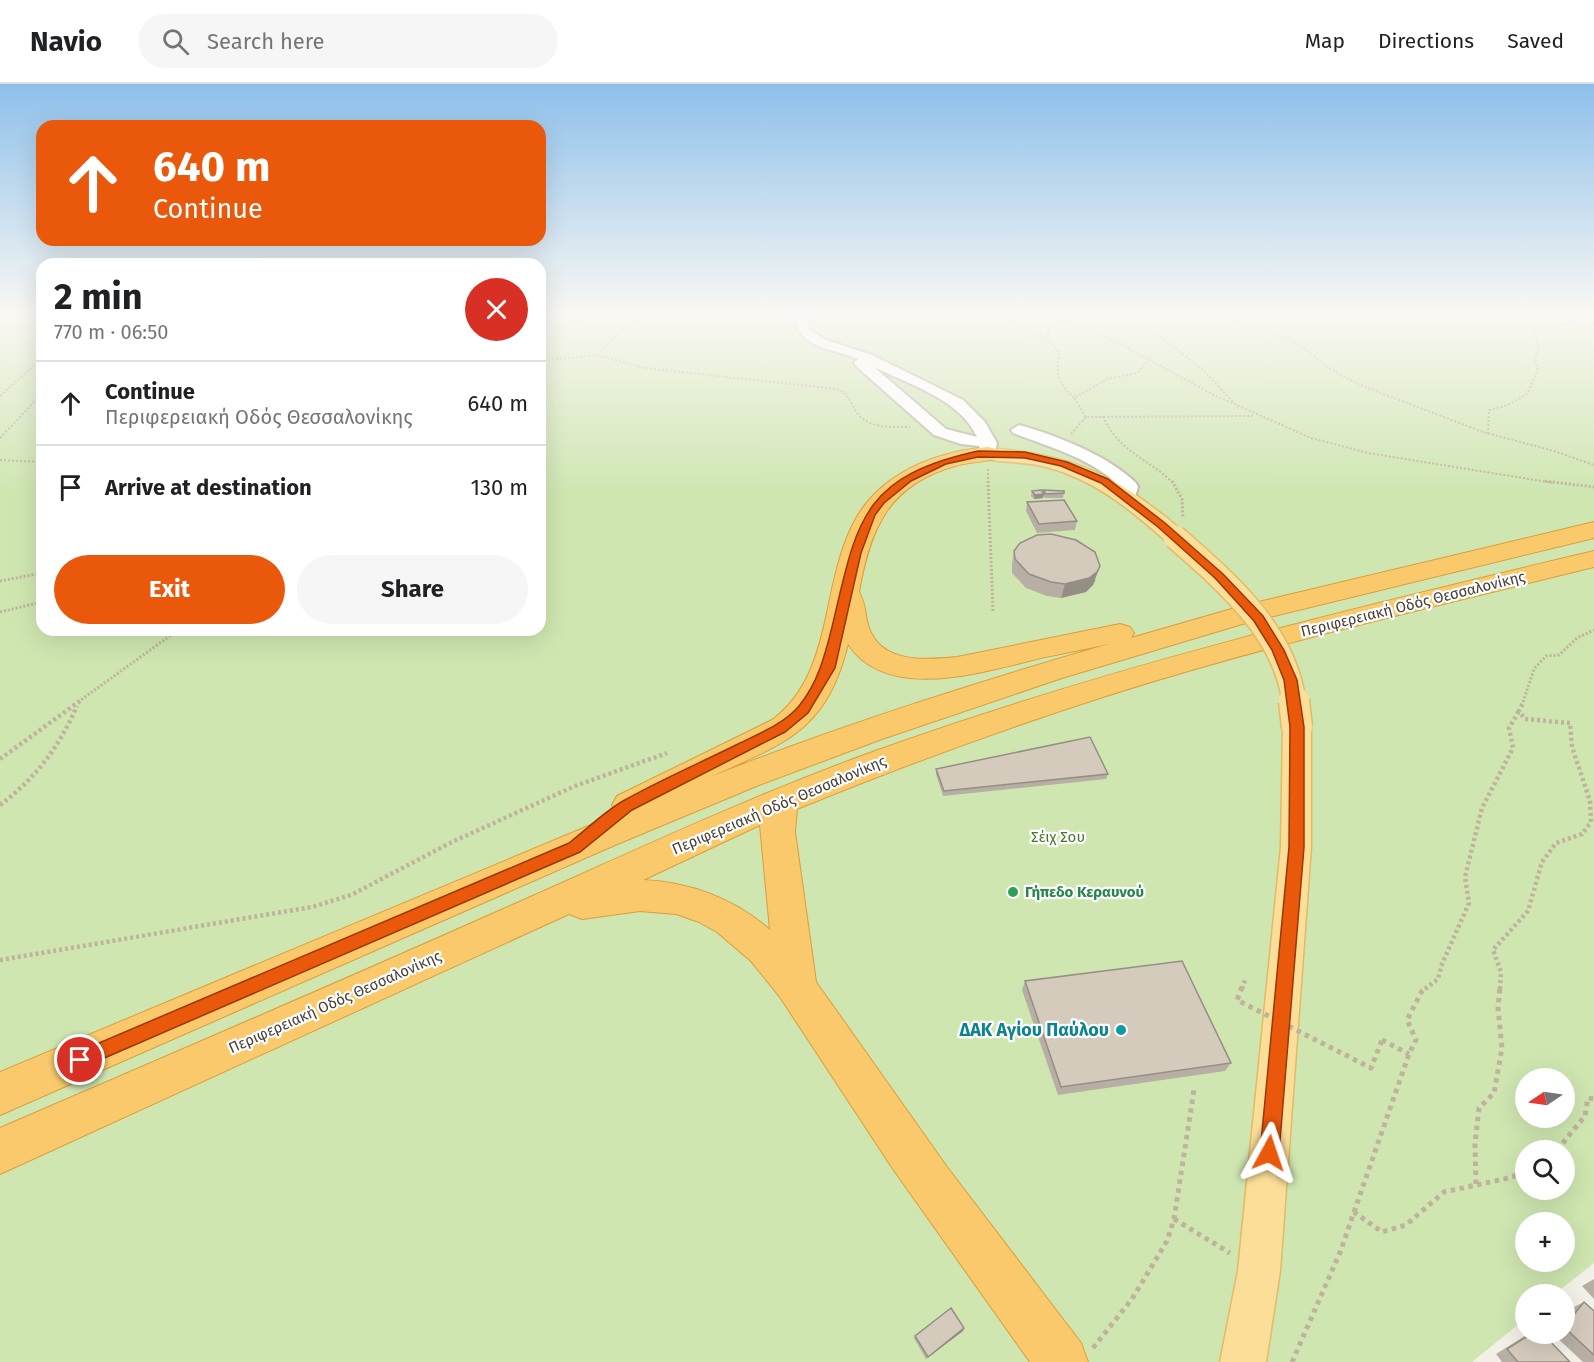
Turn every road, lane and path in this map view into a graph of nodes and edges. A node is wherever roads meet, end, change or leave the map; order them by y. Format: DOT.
graph roads {
  1 [pos="25,374"];
  2 [pos="697,374"];
  3 [pos="873,374"];
  4 [pos="899,374"];
  5 [pos="1055,374"];
  6 [pos="1134,374"];
  7 [pos="1174,374"];
  8 [pos="1207,374"];
  9 [pos="1339,374"];
  10 [pos="1537,374"];
  11 [pos="0,396"];
  12 [pos="1074,398"];
  13 [pos="36,400"];
  14 [pos="1242,410"];
  15 [pos="1103,416"];
  16 [pos="1255,416"];
  17 [pos="1086,417"];
  18 [pos="920,428"];
  19 [pos="1018,430"];
  20 [pos="1488,434"];
  21 [pos="0,438"];
  22 [pos="1061,447"];
  23 [pos="988,448"];
  24 [pos="0,460"];
  25 [pos="36,462"];
  26 [pos="1594,465"];
  27 [pos="1594,487"];
  28 [pos="1128,497"];
  29 [pos="1594,530"];
  30 [pos="1168,531"];
  31 [pos="1594,559"];
  32 [pos="36,574"];
  33 [pos="0,581"];
  34 [pos="848,585"];
  35 [pos="36,603"];
  36 [pos="993,610"];
  37 [pos="0,612"];
  38 [pos="1242,615"];
  39 [pos="1594,630"];
  40 [pos="170,636"];
  41 [pos="78,704"];
  42 [pos="1519,711"];
  43 [pos="668,753"];
  44 [pos="0,759"];
  45 [pos="781,801"];
  46 [pos="0,805"];
  47 [pos="575,847"];
  48 [pos="0,960"];
  49 [pos="386,980"];
  50 [pos="1245,980"];
  51 [pos="797,987"];
  52 [pos="1409,1054"];
  53 [pos="1194,1090"];
  54 [pos="0,1094"];
  55 [pos="1594,1099"];
  56 [pos="1565,1140"];
  57 [pos="0,1151"];
  58 [pos="1515,1175"];
  59 [pos="1476,1184"];
  60 [pos="1354,1212"];
  61 [pos="1174,1219"];
  62 [pos="1259,1270"];
  63 [pos="1074,1358"];
  64 [pos="1243,1362"];
  65 [pos="1292,1362"];
  1 -- 11 [label="path"];
  2 -- 18 [label="path"];
  3 -- 23 [label="street"];
  4 -- 23 [label="street"];
  5 -- 12 [label="path"];
  6 -- 12 [label="path"];
  7 -- 14 [label="path"];
  8 -- 14 [label="path"];
  9 -- 20 [label="path"];
  10 -- 20 [label="path"];
  12 -- 17 [label="path"];
  13 -- 21 [label="path"];
  14 -- 16 [label="path"];
  15 -- 16 [label="path"];
  15 -- 17 [label="path"];
  15 -- 30 [label="path"];
  16 -- 27 [label="path"];
  17 -- 22 [label="path"];
  19 -- 22 [label="street"];
  20 -- 26 [label="path"];
  22 -- 28 [label="street"];
  23 -- 28 [label="main road"];
  23 -- 34 [label="highway"];
  23 -- 36 [label="path"];
  24 -- 25 [label="path"];
  28 -- 30 [label="main road"];
  29 -- 38 [label="highway, Περιφερειακή Οδός Θεσσαλονίκης"];
  30 -- 62 [label="main road, bridge"];
  31 -- 45 [label="highway, Περιφερειακή Οδός Θεσσαλονίκης"];
  32 -- 33 [label="path"];
  34 -- 38 [label="highway"];
  34 -- 47 [label="highway"];
  35 -- 37 [label="path"];
  38 -- 47 [label="highway, Περιφερειακή Οδός Θεσσαλονίκης"];
  39 -- 42 [label="path"];
  40 -- 41 [label="path"];
  41 -- 44 [label="path"];
  41 -- 46 [label="path"];
  42 -- 52 [label="path"];
  42 -- 59 [label="path"];
  43 -- 48 [label="path"];
  45 -- 49 [label="highway, Περιφερειακή Οδός Θεσσαλονίκης"];
  45 -- 51 [label="highway"];
  47 -- 54 [label="highway, Περιφερειακή Οδός Θεσσαλονίκης"];
  49 -- 51 [label="highway"];
  49 -- 57 [label="highway, Περιφερειακή Οδός Θεσσαλονίκης"];
  50 -- 52 [label="path, bridge"];
  51 -- 63 [label="highway"];
  52 -- 60 [label="path"];
  53 -- 61 [label="path"];
  55 -- 56 [label="path"];
  58 -- 59 [label="path"];
  59 -- 60 [label="path"];
  60 -- 65 [label="path"];
  61 -- 62 [label="path"];
  61 -- 63 [label="path"];
  62 -- 64 [label="main road"];
}
